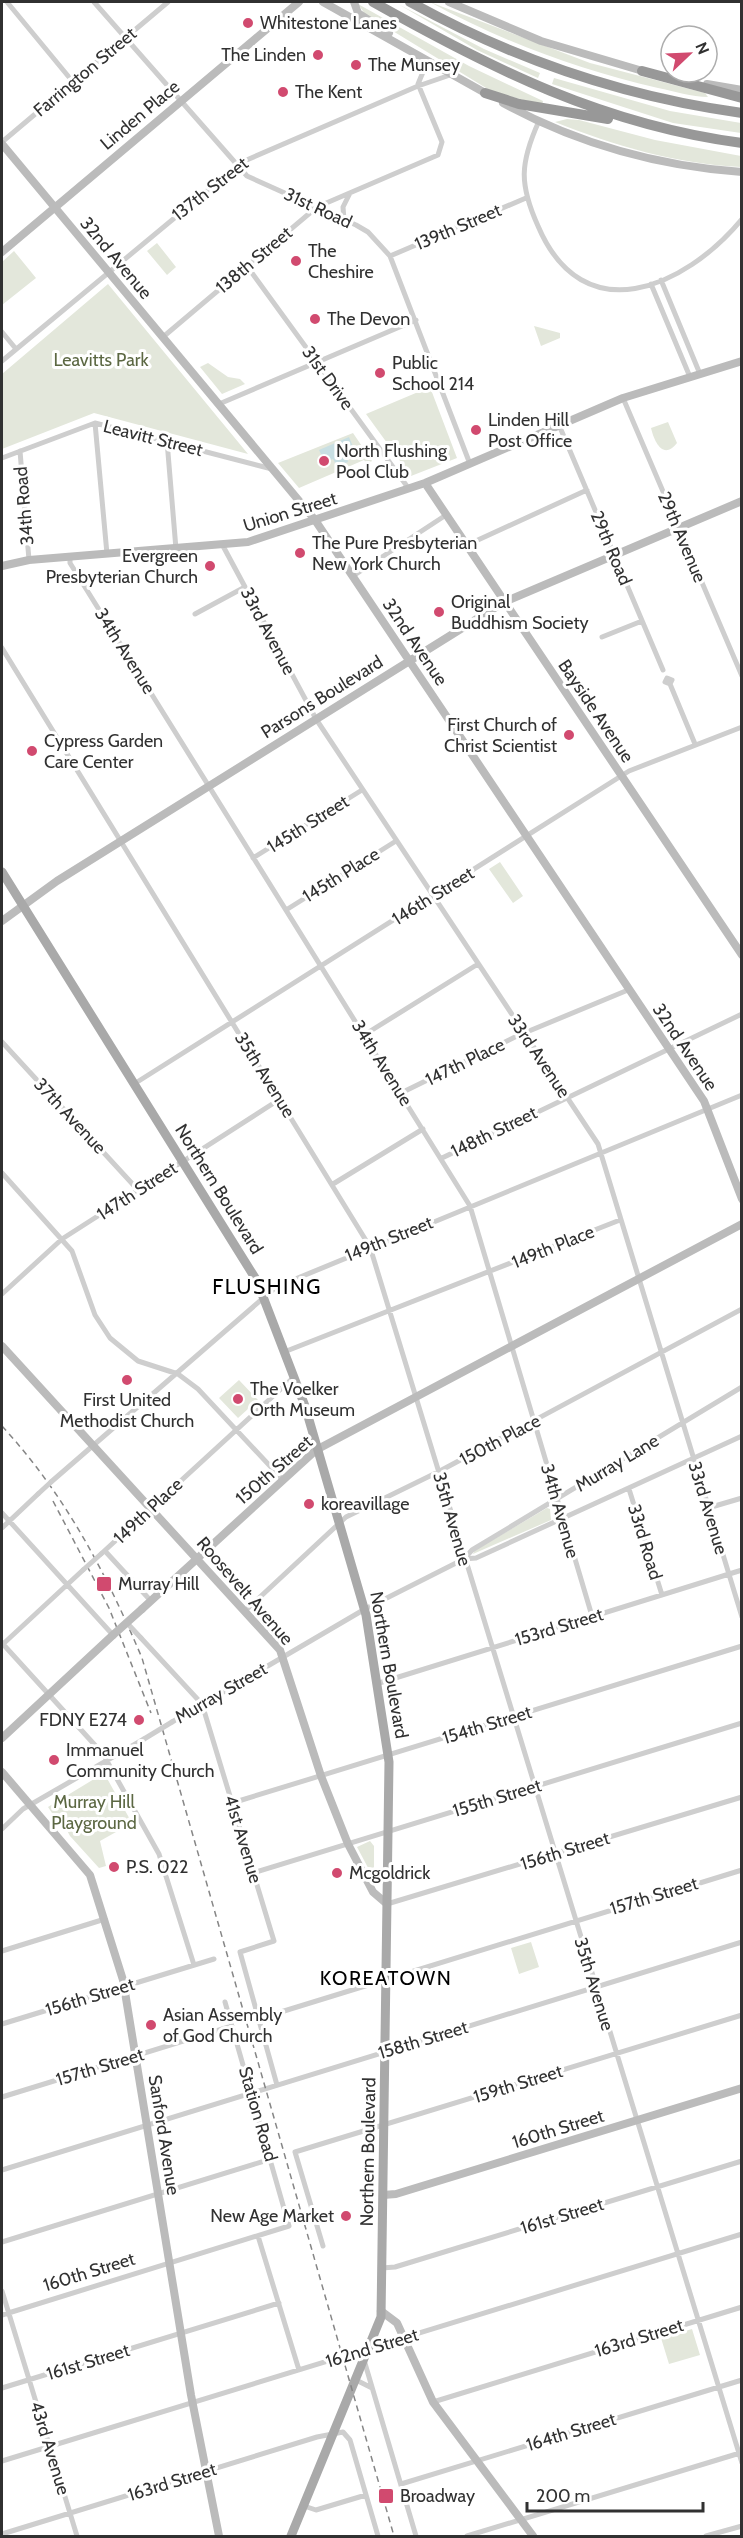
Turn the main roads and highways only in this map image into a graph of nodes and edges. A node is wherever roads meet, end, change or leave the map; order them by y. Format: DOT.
graph roads {
  1 [pos="373,2"];
  2 [pos="410,2"];
  3 [pos="642,71"];
  4 [pos="485,93"];
  5 [pos="741,98"];
  6 [pos="741,113"];
  7 [pos="672,131"];
  8 [pos="741,143"];
  9 [pos="2,872"];
  10 [pos="291,2536"];
  1 -- 7 [label="highway"];
  2 -- 6 [label="highway"];
  3 -- 5 [label="highway"];
  4 -- 7 [label="highway"];
  7 -- 8 [label="highway"];
  9 -- 10 [label="main road, Northern Boulevard"];
}
